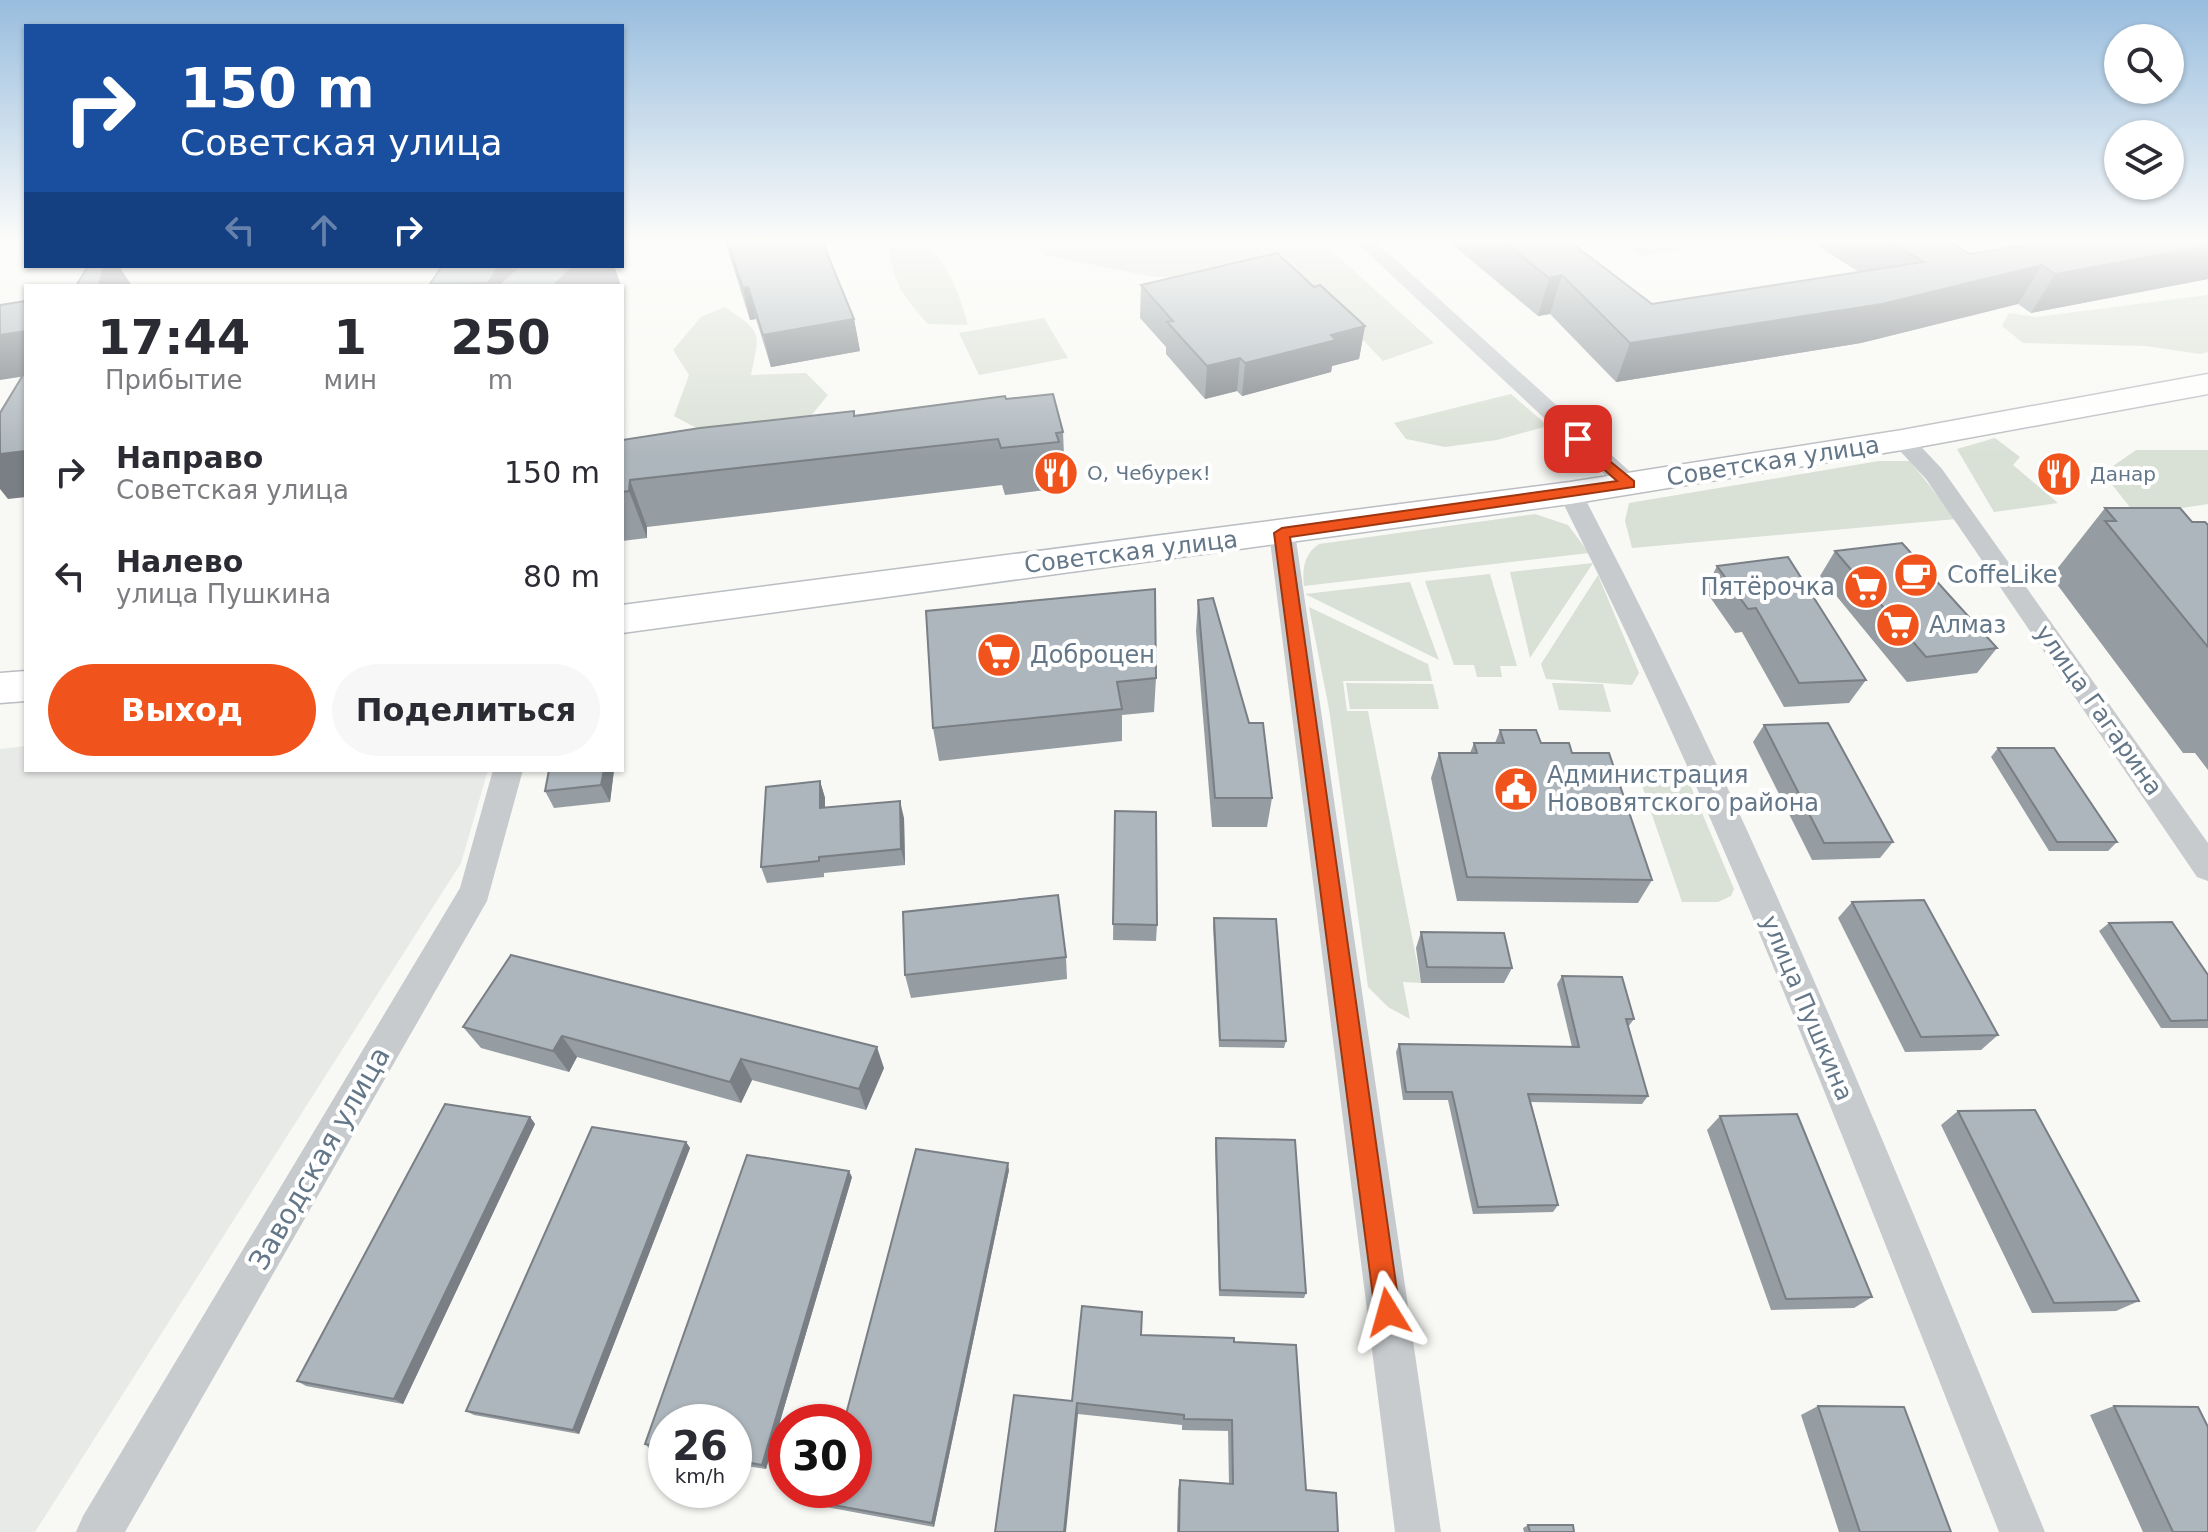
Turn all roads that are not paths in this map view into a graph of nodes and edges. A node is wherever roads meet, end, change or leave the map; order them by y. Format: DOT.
graph roads {
  1 [pos="1442,312"];
  2 [pos="2208,384"];
  3 [pos="1902,440"];
  4 [pos="1629,484"];
  5 [pos="1570,493"];
  6 [pos="1282,533"];
  7 [pos="624,619"];
  8 [pos="24,686"];
  9 [pos="0,688"];
  10 [pos="507,772"];
  11 [pos="2208,868"];
  12 [pos="99,1532"];
  13 [pos="1418,1532"];
  14 [pos="2022,1532"];
  1 -- 4 [label="street"];
  2 -- 3 [label="main road, Советская улица"];
  3 -- 4 [label="main road, Советская улица"];
  3 -- 11 [label="street, улица Гагарина"];
  4 -- 5 [label="main road, Советская улица"];
  5 -- 6 [label="main road, Советская улица"];
  5 -- 14 [label="street, улица Пушкина"];
  6 -- 7 [label="main road, Советская улица"];
  6 -- 13 [label="street"];
  8 -- 9 [label="main road"];
  10 -- 12 [label="street, Заводская улица"];
}
